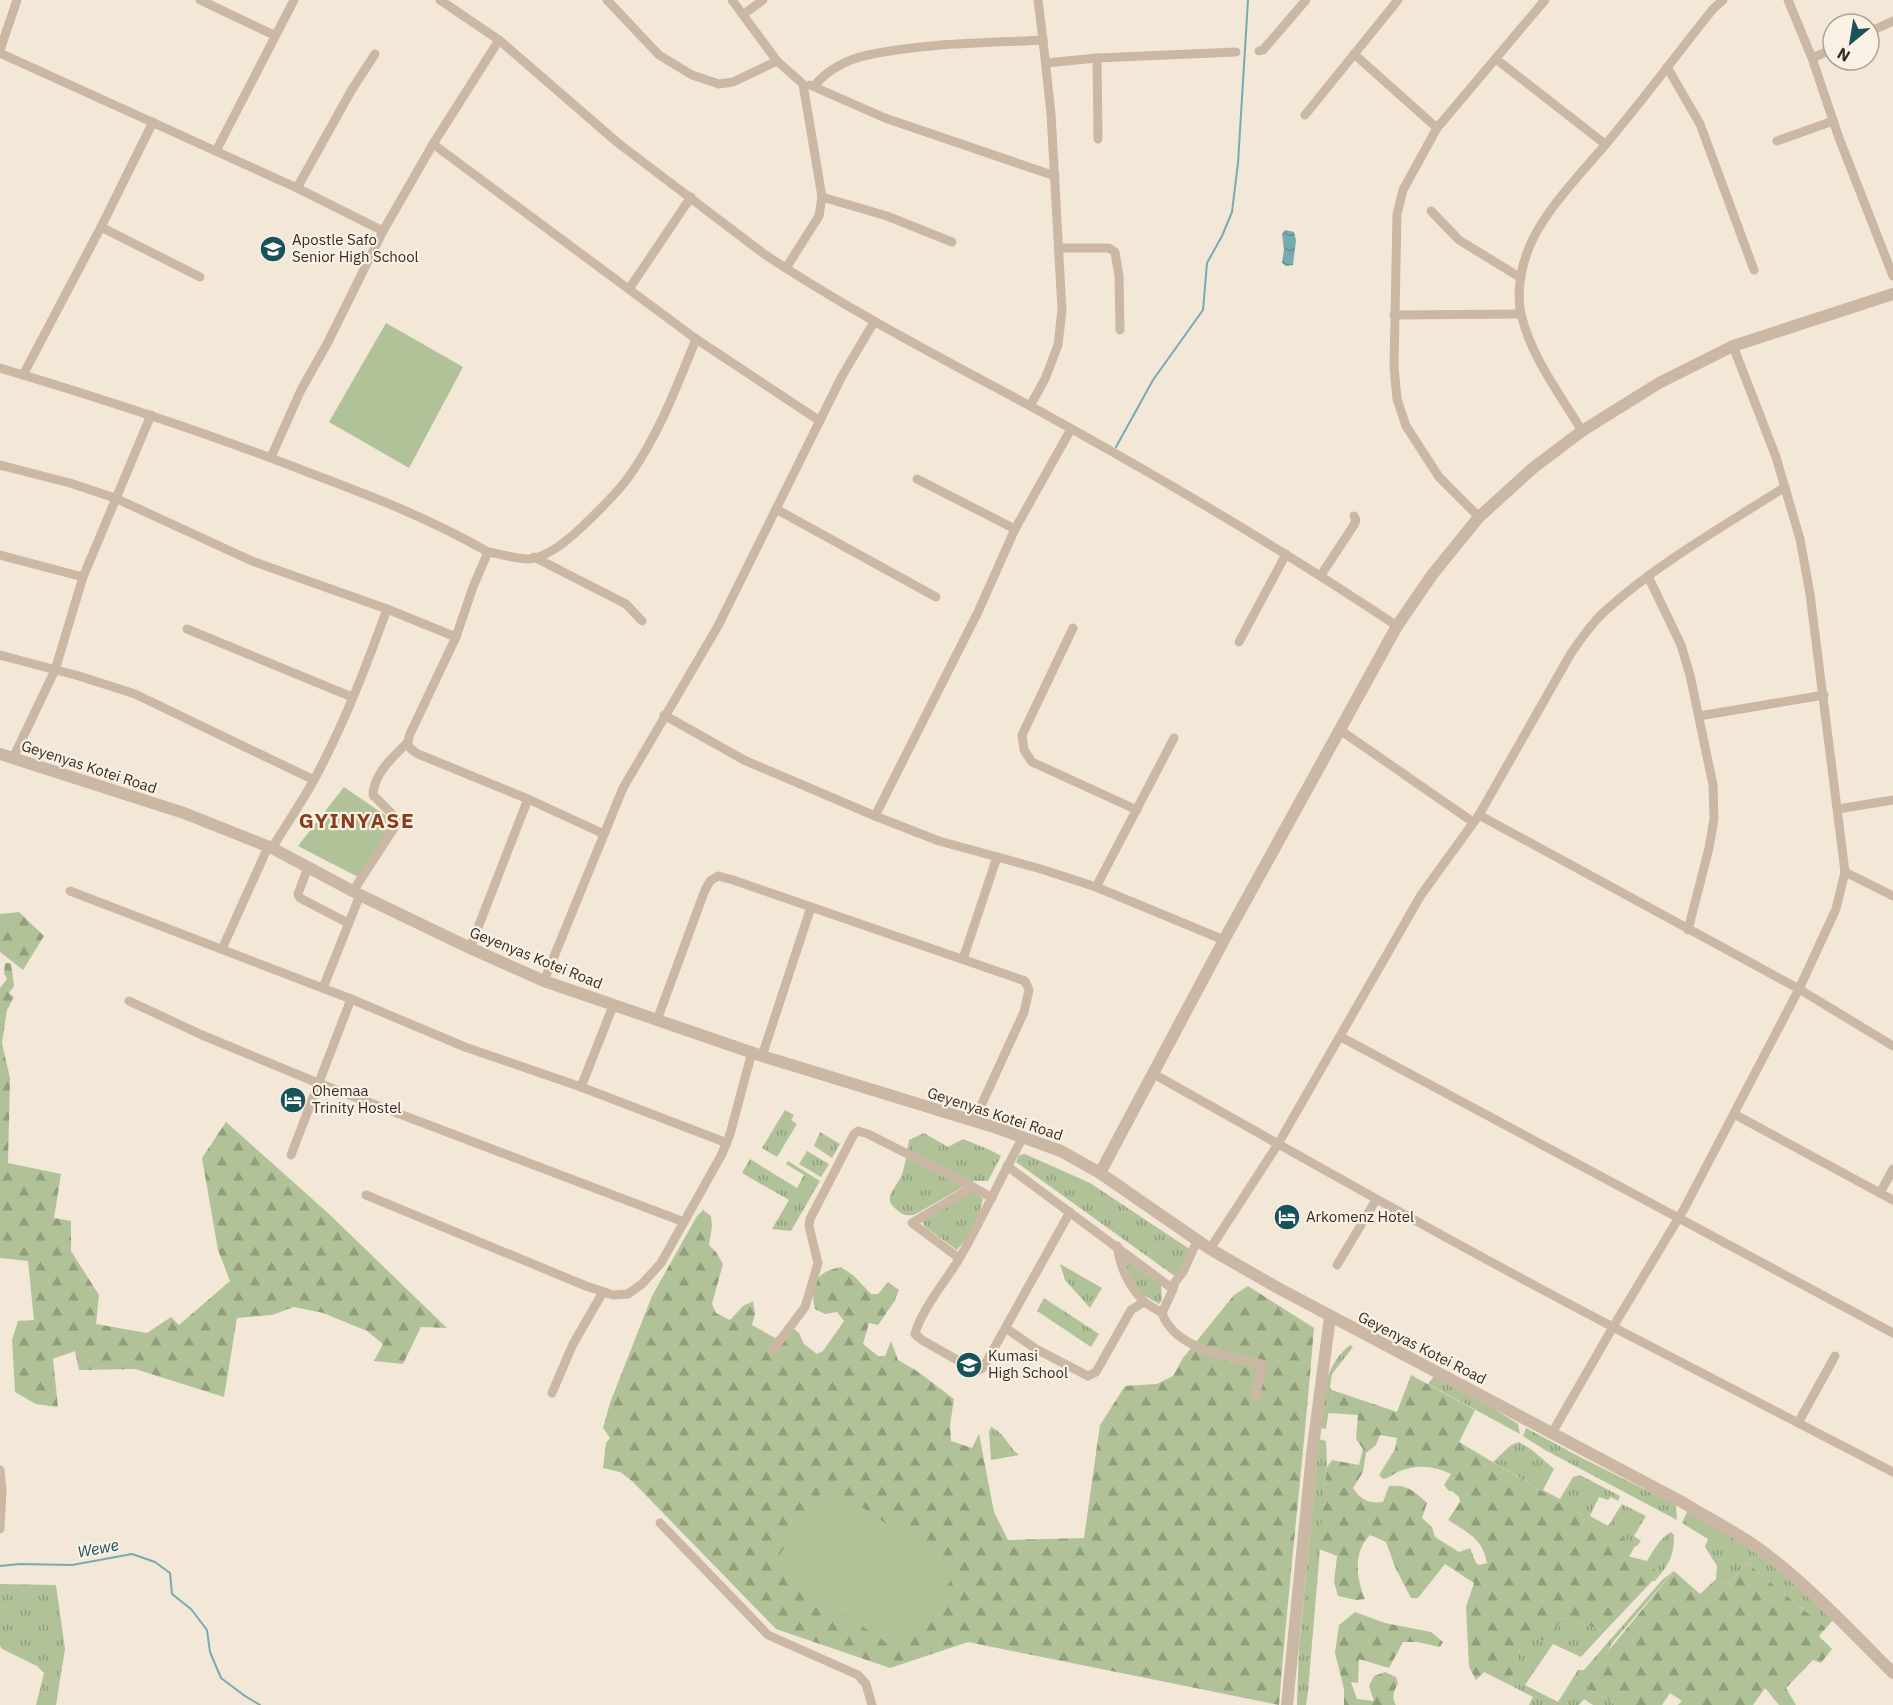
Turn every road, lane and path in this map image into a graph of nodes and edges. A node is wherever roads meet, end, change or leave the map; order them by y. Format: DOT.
graph roads {
  1 [pos="17,0"];
  2 [pos="200,0"];
  3 [pos="294,0"];
  4 [pos="440,0"];
  5 [pos="607,0"];
  6 [pos="732,0"];
  7 [pos="763,0"];
  8 [pos="1038,0"];
  9 [pos="1306,0"];
  10 [pos="1398,0"];
  11 [pos="1545,0"];
  12 [pos="1723,0"];
  13 [pos="1788,0"];
  14 [pos="744,14"];
  15 [pos="274,35"];
  16 [pos="499,40"];
  17 [pos="1043,40"];
  18 [pos="1259,51"];
  19 [pos="0,52"];
  20 [pos="1236,52"];
  21 [pos="375,54"];
  22 [pos="1354,54"];
  23 [pos="1821,54"];
  24 [pos="1097,58"];
  25 [pos="1812,58"];
  26 [pos="1496,59"];
  27 [pos="777,61"];
  28 [pos="1046,63"];
  29 [pos="1667,67"];
  30 [pos="803,84"];
  31 [pos="814,86"];
  32 [pos="1305,115"];
  33 [pos="1833,121"];
  34 [pos="153,122"];
  35 [pos="1437,129"];
  36 [pos="1098,139"];
  37 [pos="1778,141"];
  38 [pos="433,144"];
  39 [pos="1605,144"];
  40 [pos="216,151"];
  41 [pos="1055,176"];
  42 [pos="297,188"];
  43 [pos="822,196"];
  44 [pos="691,197"];
  45 [pos="1431,211"];
  46 [pos="100,227"];
  47 [pos="383,231"];
  48 [pos="952,242"];
  49 [pos="1059,248"];
  50 [pos="786,268"];
  51 [pos="1754,270"];
  52 [pos="1893,276"];
  53 [pos="200,277"];
  54 [pos="1521,278"];
  55 [pos="629,289"];
  56 [pos="1893,294"];
  57 [pos="1521,314"];
  58 [pos="1394,315"];
  59 [pos="874,322"];
  60 [pos="1120,330"];
  61 [pos="696,339"];
  62 [pos="1733,346"];
  63 [pos="0,368"];
  64 [pos="23,375"];
  65 [pos="1030,406"];
  66 [pos="151,415"];
  67 [pos="820,421"];
  68 [pos="1071,429"];
  69 [pos="1582,431"];
  70 [pos="271,457"];
  71 [pos="0,465"];
  72 [pos="917,479"];
  73 [pos="1785,487"];
  74 [pos="115,498"];
  75 [pos="777,509"];
  76 [pos="1354,516"];
  77 [pos="1479,518"];
  78 [pos="1015,529"];
  79 [pos="488,552"];
  80 [pos="1286,554"];
  81 [pos="0,555"];
  82 [pos="534,557"];
  83 [pos="1321,575"];
  84 [pos="1648,576"];
  85 [pos="83,577"];
  86 [pos="936,597"];
  87 [pos="387,609"];
  88 [pos="642,621"];
  89 [pos="1397,626"];
  90 [pos="1073,628"];
  91 [pos="187,629"];
  92 [pos="456,637"];
  93 [pos="1239,642"];
  94 [pos="0,655"];
  95 [pos="55,670"];
  96 [pos="1824,695"];
  97 [pos="352,697"];
  98 [pos="664,716"];
  99 [pos="1699,716"];
  100 [pos="1340,730"];
  101 [pos="1174,738"];
  102 [pos="407,743"];
  103 [pos="0,754"];
  104 [pos="13,758"];
  105 [pos="314,780"];
  106 [pos="528,800"];
  107 [pos="1893,800"];
  108 [pos="1838,809"];
  109 [pos="1137,810"];
  110 [pos="875,816"];
  111 [pos="1476,819"];
  112 [pos="604,834"];
  113 [pos="270,847"];
  114 [pos="997,857"];
  115 [pos="308,867"];
  116 [pos="1845,872"];
  117 [pos="1096,887"];
  118 [pos="70,891"];
  119 [pos="357,893"];
  120 [pos="1893,896"];
  121 [pos="812,908"];
  122 [pos="348,923"];
  123 [pos="1688,930"];
  124 [pos="1224,940"];
  125 [pos="470,948"];
  126 [pos="222,949"];
  127 [pos="963,959"];
  128 [pos="544,981"];
  129 [pos="323,988"];
  130 [pos="1799,989"];
  131 [pos="351,999"];
  132 [pos="129,1001"];
  133 [pos="614,1006"];
  134 [pos="657,1020"];
  135 [pos="1341,1037"];
  136 [pos="1893,1046"];
  137 [pos="757,1054"];
  138 [pos="1152,1073"];
  139 [pos="318,1083"];
  140 [pos="581,1087"];
  141 [pos="1734,1114"];
  142 [pos="974,1121"];
  143 [pos="1023,1137"];
  144 [pos="727,1143"];
  145 [pos="1278,1144"];
  146 [pos="291,1155"];
  147 [pos="1007,1166"];
  148 [pos="1893,1169"];
  149 [pos="1100,1173"];
  150 [pos="973,1186"];
  151 [pos="1880,1193"];
  152 [pos="366,1195"];
  153 [pos="992,1198"];
  154 [pos="1376,1200"];
  155 [pos="1893,1200"];
  156 [pos="1070,1212"];
  157 [pos="1679,1218"];
  158 [pos="684,1222"];
  159 [pos="1197,1241"];
  160 [pos="1117,1246"];
  161 [pos="1210,1249"];
  162 [pos="959,1258"];
  163 [pos="1337,1265"];
  164 [pos="1173,1288"];
  165 [pos="603,1292"];
  166 [pos="1144,1302"];
  167 [pos="1162,1313"];
  168 [pos="1330,1317"];
  169 [pos="1613,1327"];
  170 [pos="1006,1328"];
  171 [pos="1893,1333"];
  172 [pos="772,1351"];
  173 [pos="1835,1356"];
  174 [pos="552,1393"];
  175 [pos="1256,1398"];
  176 [pos="1798,1423"];
  177 [pos="1552,1433"];
  178 [pos="0,1470"];
  179 [pos="1893,1472"];
  180 [pos="660,1523"];
  181 [pos="0,1529"];
  182 [pos="1893,1673"];
  183 [pos="872,1705"];
  184 [pos="1287,1705"];
  1 -- 19 [label="street"];
  2 -- 15 [label="street"];
  3 -- 15 [label="street"];
  4 -- 16 [label="street"];
  5 -- 27 [label="street"];
  6 -- 14 [label="street"];
  7 -- 14 [label="street"];
  8 -- 17 [label="street"];
  9 -- 18 [label="street"];
  10 -- 22 [label="street"];
  11 -- 26 [label="street"];
  12 -- 29 [label="street"];
  13 -- 25 [label="street"];
  14 -- 27 [label="street"];
  15 -- 40 [label="street"];
  16 -- 38 [label="street"];
  16 -- 44 [label="street"];
  17 -- 28 [label="street"];
  17 -- 31 [label="street"];
  19 -- 34 [label="street"];
  20 -- 24 [label="street"];
  21 -- 42 [label="street"];
  22 -- 32 [label="street"];
  22 -- 35 [label="street"];
  23 -- 25 [label="street"];
  24 -- 28 [label="street"];
  24 -- 36 [label="street"];
  25 -- 33 [label="street"];
  26 -- 35 [label="street"];
  26 -- 39 [label="street"];
  27 -- 30 [label="street"];
  28 -- 41 [label="street"];
  29 -- 39 [label="street"];
  29 -- 51 [label="street"];
  30 -- 31 [label="street"];
  30 -- 43 [label="street"];
  31 -- 41 [label="street"];
  33 -- 37 [label="street"];
  33 -- 52 [label="street"];
  34 -- 40 [label="street"];
  34 -- 46 [label="street"];
  35 -- 58 [label="street"];
  38 -- 47 [label="street"];
  38 -- 55 [label="street"];
  39 -- 54 [label="street"];
  40 -- 42 [label="street"];
  41 -- 49 [label="street"];
  42 -- 47 [label="street"];
  43 -- 48 [label="street"];
  43 -- 50 [label="street"];
  44 -- 50 [label="street"];
  44 -- 55 [label="street"];
  45 -- 54 [label="street"];
  46 -- 53 [label="street"];
  46 -- 64 [label="street"];
  47 -- 70 [label="street"];
  49 -- 60 [label="street"];
  49 -- 65 [label="street"];
  50 -- 59 [label="street"];
  54 -- 57 [label="street"];
  55 -- 61 [label="street"];
  56 -- 62 [label="street"];
  57 -- 58 [label="street"];
  57 -- 69 [label="street"];
  58 -- 77 [label="street"];
  59 -- 65 [label="street"];
  59 -- 67 [label="street"];
  61 -- 67 [label="street"];
  61 -- 82 [label="street"];
  62 -- 69 [label="street"];
  62 -- 73 [label="street"];
  63 -- 64 [label="street"];
  64 -- 66 [label="street"];
  65 -- 68 [label="street"];
  66 -- 70 [label="street"];
  66 -- 74 [label="street"];
  67 -- 75 [label="street"];
  68 -- 78 [label="street"];
  68 -- 80 [label="street"];
  69 -- 77 [label="street"];
  70 -- 79 [label="street"];
  71 -- 74 [label="street"];
  72 -- 78 [label="street"];
  73 -- 84 [label="street"];
  73 -- 96 [label="street"];
  74 -- 85 [label="street"];
  74 -- 87 [label="street"];
  75 -- 86 [label="street"];
  75 -- 98 [label="street"];
  76 -- 83 [label="street"];
  77 -- 89 [label="street"];
  78 -- 110 [label="street"];
  79 -- 82 [label="street"];
  79 -- 92 [label="street"];
  80 -- 83 [label="street"];
  80 -- 93 [label="street"];
  81 -- 85 [label="street"];
  82 -- 88 [label="street"];
  83 -- 89 [label="street"];
  84 -- 99 [label="street"];
  84 -- 111 [label="street"];
  85 -- 95 [label="street"];
  87 -- 92 [label="street"];
  87 -- 97 [label="street"];
  89 -- 100 [label="street"];
  90 -- 109 [label="street"];
  91 -- 97 [label="street"];
  92 -- 102 [label="street"];
  94 -- 95 [label="street"];
  95 -- 104 [label="street"];
  95 -- 105 [label="street"];
  96 -- 99 [label="street"];
  96 -- 108 [label="street"];
  97 -- 105 [label="street"];
  98 -- 110 [label="street"];
  98 -- 112 [label="street"];
  99 -- 123 [label="street"];
  100 -- 111 [label="street"];
  100 -- 124 [label="street"];
  101 -- 109 [label="street"];
  102 -- 106 [label="street"];
  102 -- 119 [label="street"];
  103 -- 104 [label="street, Geyenyas Kotei Road"];
  104 -- 113 [label="street, Geyenyas Kotei Road"];
  105 -- 113 [label="street"];
  106 -- 112 [label="street"];
  106 -- 125 [label="street"];
  107 -- 108 [label="street"];
  108 -- 116 [label="street"];
  109 -- 117 [label="street"];
  110 -- 114 [label="street"];
  111 -- 123 [label="street"];
  111 -- 135 [label="street"];
  112 -- 128 [label="street"];
  113 -- 115 [label="street, Geyenyas Kotei Road"];
  113 -- 126 [label="street"];
  114 -- 117 [label="street"];
  114 -- 127 [label="street"];
  115 -- 119 [label="street, Geyenyas Kotei Road"];
  115 -- 122 [label="street"];
  116 -- 120 [label="street"];
  116 -- 130 [label="street"];
  117 -- 124 [label="street"];
  118 -- 126 [label="street"];
  119 -- 122 [label="street"];
  119 -- 125 [label="street, Geyenyas Kotei Road"];
  121 -- 127 [label="street"];
  121 -- 134 [label="street"];
  121 -- 137 [label="street"];
  122 -- 129 [label="street"];
  123 -- 130 [label="street"];
  124 -- 138 [label="street"];
  125 -- 128 [label="street, Geyenyas Kotei Road"];
  126 -- 129 [label="street"];
  127 -- 142 [label="street"];
  128 -- 133 [label="street, Geyenyas Kotei Road"];
  129 -- 131 [label="street"];
  130 -- 136 [label="street"];
  130 -- 141 [label="street"];
  131 -- 139 [label="street"];
  131 -- 140 [label="street"];
  132 -- 139 [label="street"];
  133 -- 134 [label="street, Geyenyas Kotei Road"];
  133 -- 140 [label="street"];
  134 -- 137 [label="street, Geyenyas Kotei Road"];
  135 -- 145 [label="street"];
  135 -- 157 [label="street"];
  137 -- 142 [label="street, Geyenyas Kotei Road"];
  137 -- 144 [label="street"];
  138 -- 145 [label="street"];
  138 -- 149 [label="street"];
  139 -- 146 [label="street"];
  139 -- 158 [label="street"];
  140 -- 144 [label="street"];
  141 -- 151 [label="street"];
  141 -- 157 [label="street"];
  142 -- 143 [label="street, Geyenyas Kotei Road"];
  143 -- 147 [label="street"];
  143 -- 149 [label="street, Geyenyas Kotei Road"];
  144 -- 158 [label="street"];
  145 -- 154 [label="street"];
  145 -- 161 [label="street"];
  147 -- 153 [label="street"];
  147 -- 156 [label="street"];
  148 -- 151 [label="street"];
  149 -- 159 [label="street, Geyenyas Kotei Road"];
  150 -- 153 [label="street"];
  150 -- 162 [label="street"];
  150 -- 172 [label="street"];
  151 -- 155 [label="street"];
  152 -- 165 [label="street"];
  153 -- 162 [label="street"];
  154 -- 163 [label="street"];
  154 -- 169 [label="street"];
  156 -- 160 [label="street"];
  156 -- 170 [label="street"];
  157 -- 169 [label="street"];
  157 -- 171 [label="street"];
  158 -- 165 [label="street"];
  159 -- 161 [label="street, Geyenyas Kotei Road"];
  159 -- 164 [label="street"];
  160 -- 164 [label="street"];
  160 -- 166 [label="street"];
  161 -- 168 [label="street, Geyenyas Kotei Road"];
  162 -- 170 [label="street"];
  164 -- 167 [label="street"];
  165 -- 174 [label="street"];
  166 -- 167 [label="street"];
  166 -- 170 [label="street"];
  167 -- 175 [label="street"];
  168 -- 177 [label="street, Geyenyas Kotei Road"];
  168 -- 184 [label="street"];
  169 -- 176 [label="street"];
  169 -- 177 [label="street"];
  173 -- 176 [label="street"];
  176 -- 179 [label="street"];
  177 -- 182 [label="street, Geyenyas Kotei Road"];
  178 -- 181 [label="street"];
  180 -- 183 [label="street"];
}
